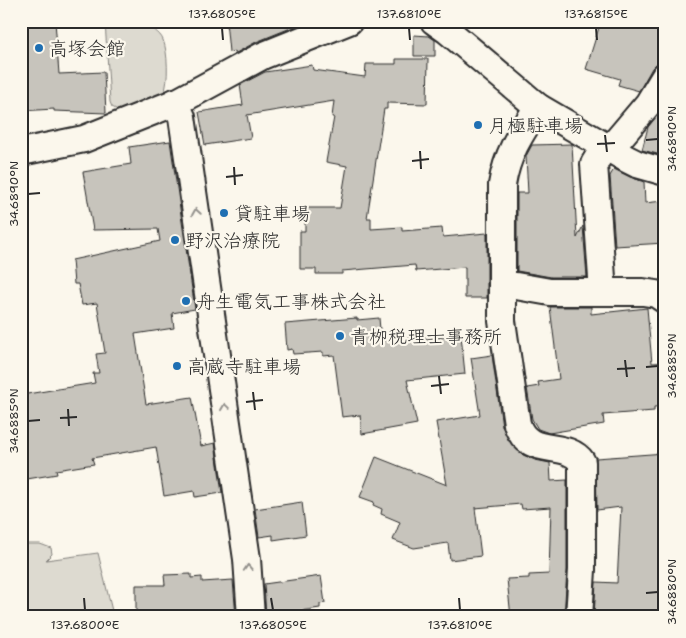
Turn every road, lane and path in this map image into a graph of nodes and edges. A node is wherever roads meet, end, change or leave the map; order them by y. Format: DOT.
graph roads {
  1 [pos="349,21"];
  2 [pos="434,21"];
  3 [pos="665,76"];
  4 [pos="175,102"];
  5 [pos="538,107"];
  6 [pos="607,148"];
  7 [pos="21,152"];
  8 [pos="665,172"];
  9 [pos="502,286"];
  10 [pos="603,292"];
  11 [pos="665,300"];
  12 [pos="250,617"];
  13 [pos="579,617"];
  1 -- 4 [label="street"];
  2 -- 5 [label="street"];
  3 -- 6 [label="street"];
  4 -- 7 [label="street"];
  12 -- 4 [label="street, one-way"];
  5 -- 6 [label="street"];
  5 -- 9 [label="street"];
  6 -- 8 [label="street"];
  6 -- 10 [label="street"];
  9 -- 10 [label="street"];
  9 -- 13 [label="street"];
  10 -- 11 [label="street"];
}
